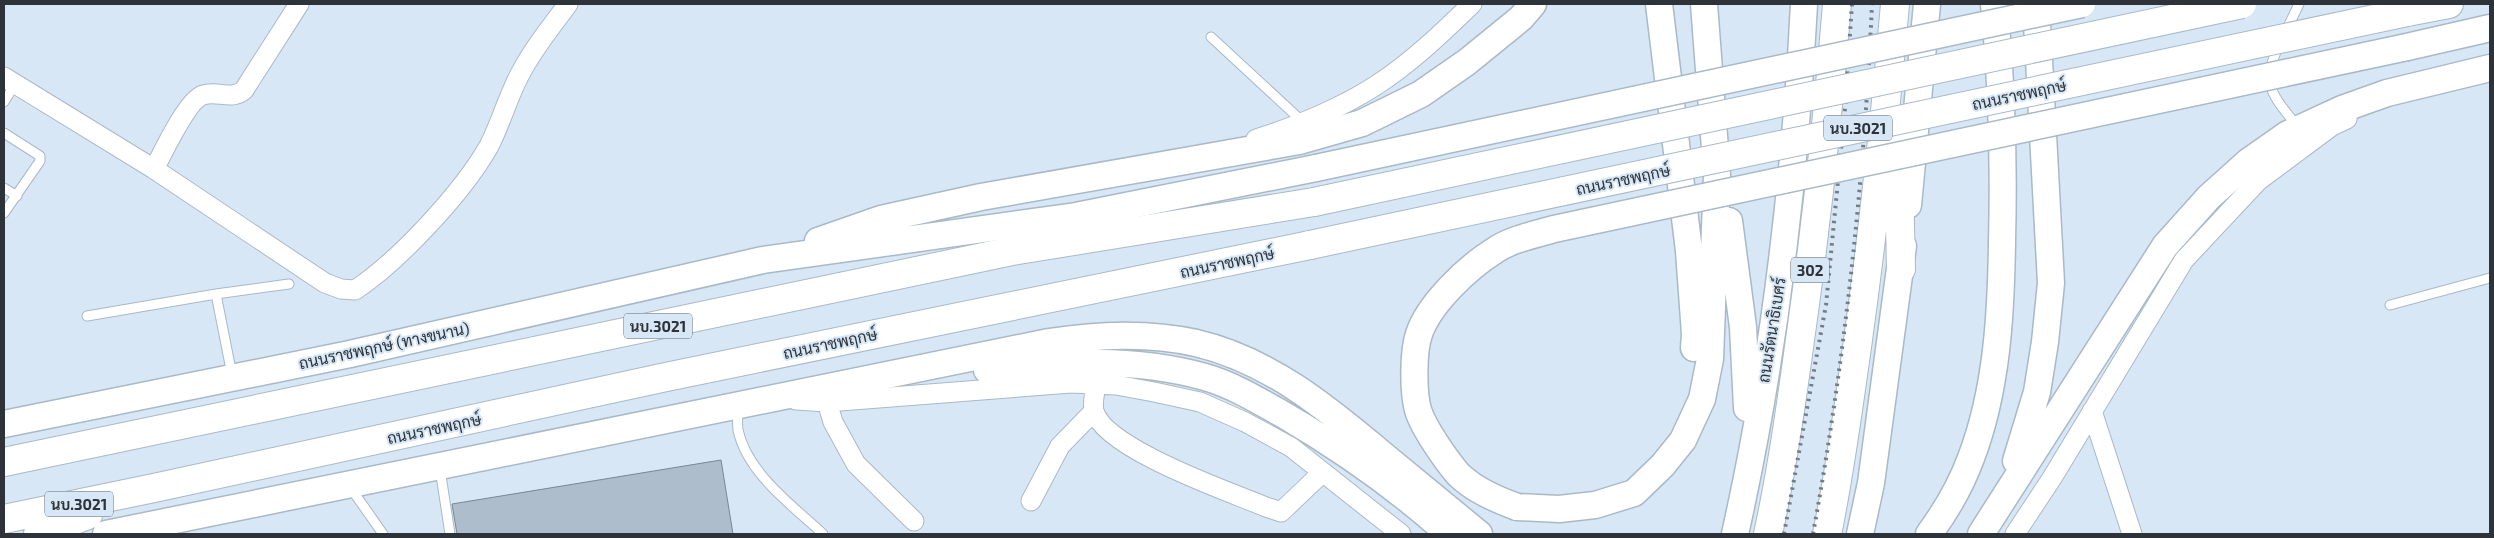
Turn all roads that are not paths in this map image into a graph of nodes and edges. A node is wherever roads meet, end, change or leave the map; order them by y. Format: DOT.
graph roads {
  1 [pos="299,4"];
  2 [pos="568,4"];
  3 [pos="1472,4"];
  4 [pos="1533,4"];
  5 [pos="1659,4"];
  6 [pos="1704,4"];
  7 [pos="1804,4"];
  8 [pos="1838,4"];
  9 [pos="1895,4"];
  10 [pos="1927,4"];
  11 [pos="1994,4"];
  12 [pos="2000,4"];
  13 [pos="2036,4"];
  14 [pos="2082,4"];
  15 [pos="2242,4"];
  16 [pos="2299,4"];
  17 [pos="2449,4"];
  18 [pos="2490,28"];
  19 [pos="1211,37"];
  20 [pos="1999,49"];
  21 [pos="2490,68"];
  22 [pos="10,80"];
  23 [pos="2438,81"];
  24 [pos="1712,98"];
  25 [pos="4,102"];
  26 [pos="1304,123"];
  27 [pos="2299,128"];
  28 [pos="4,133"];
  29 [pos="1174,164"];
  30 [pos="154,169"];
  31 [pos="4,188"];
  32 [pos="17,196"];
  33 [pos="4,212"];
  34 [pos="763,260"];
  35 [pos="1900,269"];
  36 [pos="2490,278"];
  37 [pos="289,284"];
  38 [pos="216,294"];
  39 [pos="2390,305"];
  40 [pos="87,316"];
  41 [pos="232,378"];
  42 [pos="1096,384"];
  43 [pos="826,396"];
  44 [pos="738,406"];
  45 [pos="1094,411"];
  46 [pos="2092,411"];
  47 [pos="4,424"];
  48 [pos="1684,440"];
  49 [pos="4,462"];
  50 [pos="440,466"];
  51 [pos="1750,469"];
  52 [pos="1323,472"];
  53 [pos="349,485"];
  54 [pos="154,488"];
  55 [pos="2004,496"];
  56 [pos="1031,501"];
  57 [pos="4,519"];
  58 [pos="914,521"];
  59 [pos="38,534"];
  60 [pos="106,534"];
  61 [pos="383,534"];
  62 [pos="450,534"];
  63 [pos="823,534"];
  64 [pos="1401,534"];
  65 [pos="1449,534"];
  66 [pos="1479,534"];
  67 [pos="1735,534"];
  68 [pos="1768,534"];
  69 [pos="1827,534"];
  70 [pos="1860,534"];
  71 [pos="1929,534"];
  72 [pos="1981,534"];
  73 [pos="2015,534"];
  74 [pos="2132,534"];
  1 -- 30 [label="street"];
  2 -- 30 [label="street"];
  3 -- 26 [label="street"];
  4 -- 29 [label="main road"];
  5 -- 48 [label="main road"];
  6 -- 24 [label="main road"];
  7 -- 51 [label="main road, ถนนรัตนาธิเบศร์ / 302"];
  8 -- 68 [label="main road, ถนนรัตนาธิเบศร์ / 302"];
  9 -- 35 [label="main road"];
  9 -- 69 [label="main road"];
  10 -- 35 [label="main road"];
  11 -- 20 [label="main road"];
  12 -- 20 [label="main road"];
  13 -- 55 [label="main road"];
  14 -- 34 [label="main road, bridge"];
  15 -- 49 [label="main road, นบ.3021, bridge"];
  16 -- 27 [label="lane"];
  17 -- 54 [label="main road, ถนนราชพฤกษ์ / นบ.3021, bridge"];
  18 -- 48 [label="main road, bridge"];
  19 -- 26 [label="lane"];
  20 -- 71 [label="main road"];
  21 -- 23 [label="main road"];
  22 -- 25 [label="lane"];
  22 -- 30 [label="street"];
  23 -- 27 [label="main road"];
  23 -- 46 [label="street"];
  24 -- 48 [label="main road"];
  24 -- 51 [label="main road"];
  26 -- 29 [label="street"];
  27 -- 55 [label="main road"];
  28 -- 32 [label="lane"];
  29 -- 34 [label="main road"];
  31 -- 32 [label="lane"];
  32 -- 33 [label="lane"];
  34 -- 41 [label="main road, ถนนราชพฤกษ์ (ทางขนาน) / นบ.3021"];
  35 -- 70 [label="main road"];
  36 -- 39 [label="lane"];
  37 -- 38 [label="lane"];
  38 -- 40 [label="lane"];
  38 -- 41 [label="lane"];
  41 -- 47 [label="main road, ถนนราชพฤกษ์ (ทางขนาน) / นบ.3021"];
  42 -- 43 [label="street"];
  42 -- 45 [label="street"];
  42 -- 52 [label="street"];
  43 -- 44 [label="main road, นบ.3021"];
  43 -- 58 [label="street"];
  43 -- 65 [label="main road"];
  43 -- 66 [label="main road"];
  44 -- 50 [label="main road, นบ.3021"];
  44 -- 63 [label="lane"];
  45 -- 52 [label="street"];
  45 -- 56 [label="street"];
  46 -- 73 [label="street"];
  46 -- 74 [label="street"];
  50 -- 53 [label="main road, นบ.3021"];
  50 -- 62 [label="lane"];
  51 -- 67 [label="main road, ถนนรัตนาธิเบศร์ / 302"];
  52 -- 64 [label="street"];
  53 -- 60 [label="main road, นบ.3021"];
  53 -- 61 [label="lane"];
  54 -- 57 [label="main road, ถนนราชพฤกษ์ / นบ.3021"];
  54 -- 59 [label="main road"];
  55 -- 72 [label="main road"];
}
